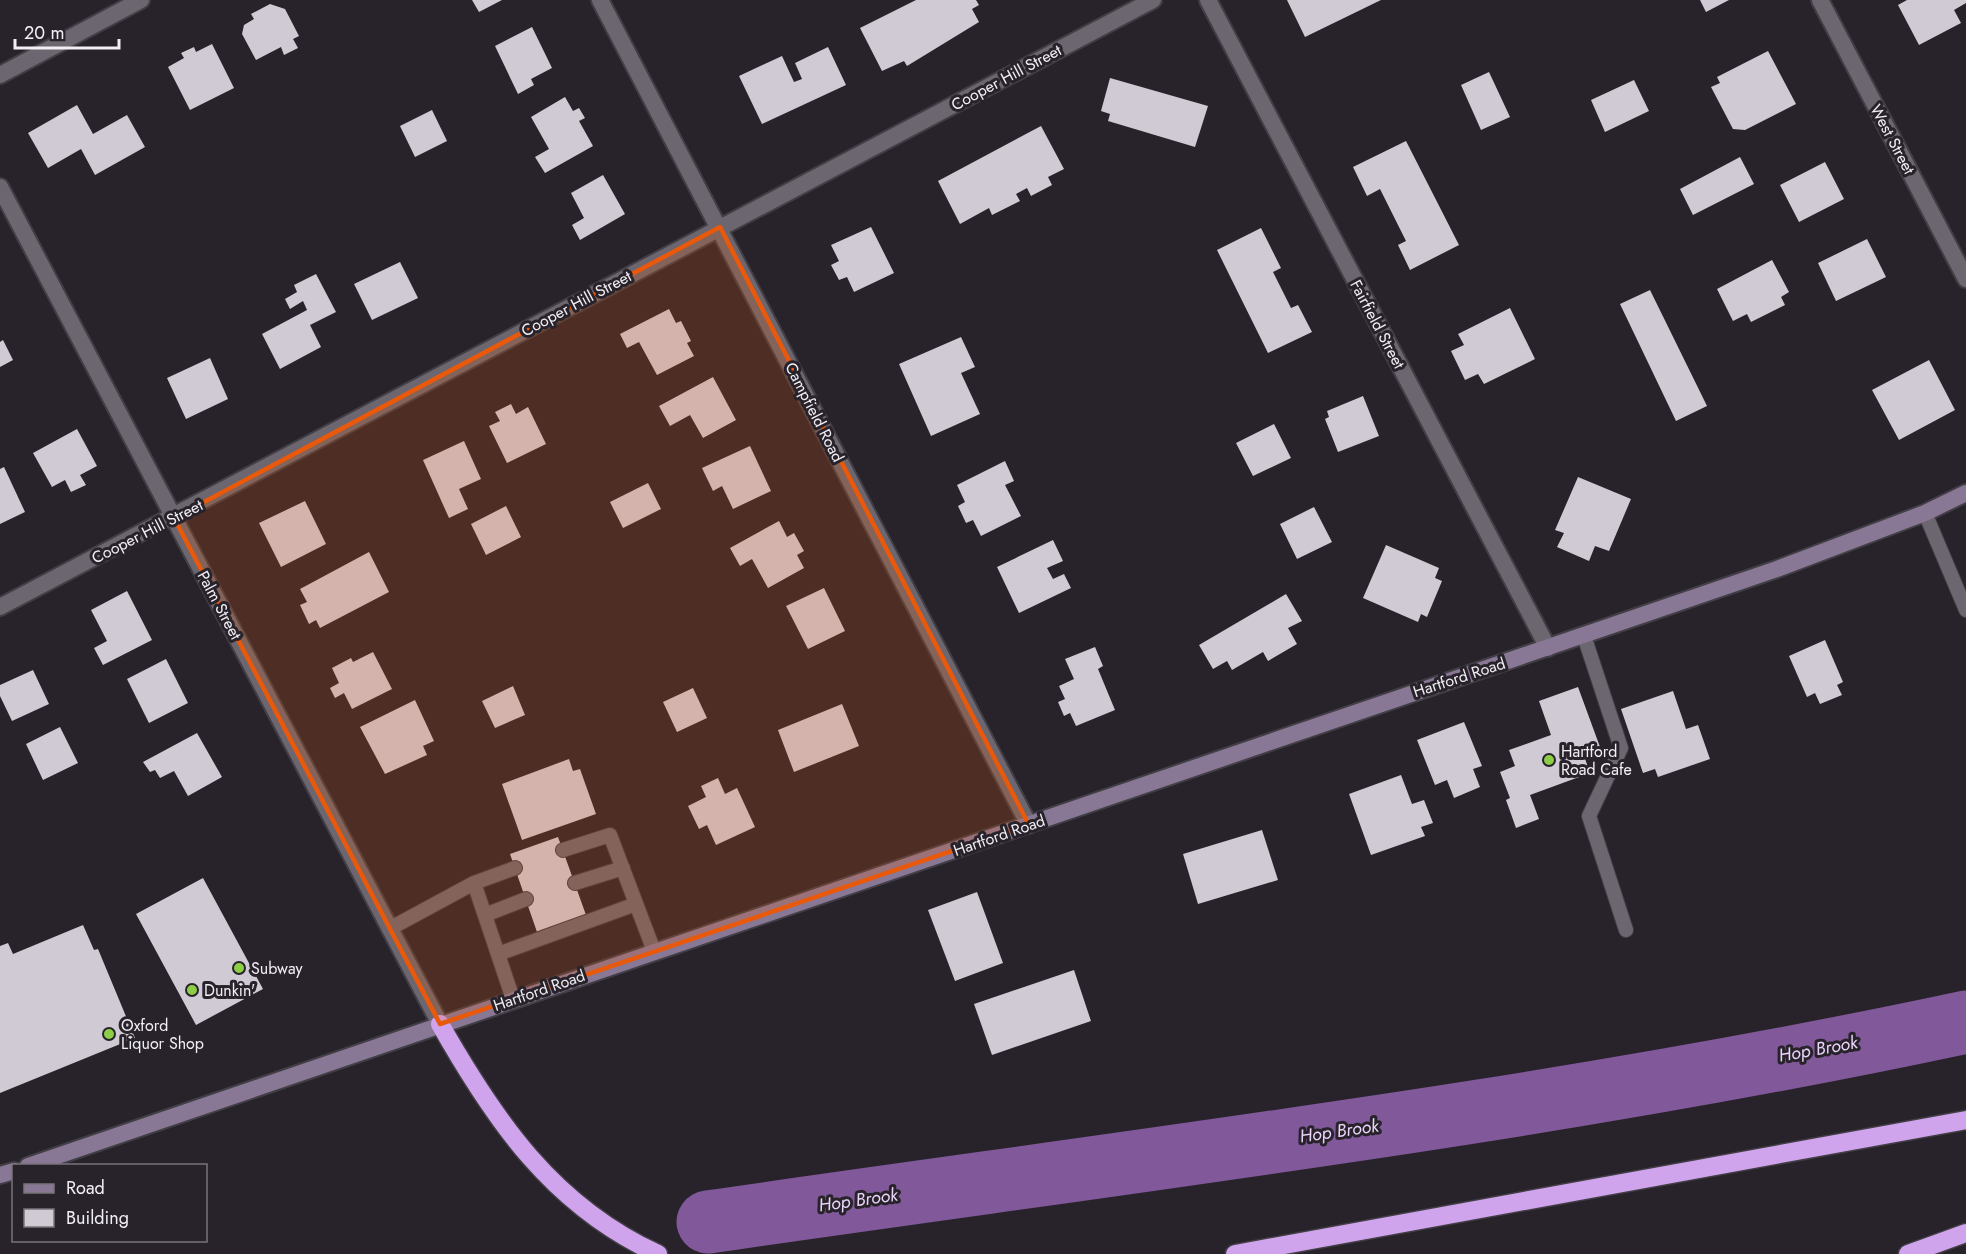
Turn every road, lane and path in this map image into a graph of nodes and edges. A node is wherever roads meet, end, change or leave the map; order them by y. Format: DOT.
graph roads {
  1 [pos="141,0"];
  2 [pos="600,0"];
  3 [pos="1153,0"];
  4 [pos="1208,0"];
  5 [pos="1820,0"];
  6 [pos="0,75"];
  7 [pos="0,187"];
  8 [pos="720,227"];
  9 [pos="1966,279"];
  10 [pos="1966,493"];
  11 [pos="1925,513"];
  12 [pos="174,518"];
  13 [pos="0,607"];
  14 [pos="1966,610"];
  15 [pos="1584,636"];
  16 [pos="1548,648"];
  17 [pos="1029,825"];
  18 [pos="563,850"];
  19 [pos="515,868"];
  20 [pos="623,868"];
  21 [pos="474,883"];
  22 [pos="575,883"];
  23 [pos="526,899"];
  24 [pos="636,904"];
  25 [pos="485,915"];
  26 [pos="389,929"];
  27 [pos="1626,930"];
  28 [pos="654,951"];
  29 [pos="498,954"];
  30 [pos="513,999"];
  31 [pos="440,1024"];
  32 [pos="1966,1120"];
  33 [pos="34,1164"];
  34 [pos="1966,1233"];
  35 [pos="658,1254"];
  36 [pos="1235,1254"];
  37 [pos="1908,1254"];
  1 -- 6 [label="street"];
  2 -- 8 [label="street, Campfield Road"];
  3 -- 8 [label="street, Cooper Hill Street"];
  4 -- 16 [label="street, Fairfield Street"];
  5 -- 9 [label="street, West Street"];
  7 -- 12 [label="street, Palm Street"];
  8 -- 12 [label="street, Cooper Hill Street"];
  8 -- 17 [label="street, Campfield Road"];
  10 -- 11 [label="main road, Hartford Road"];
  11 -- 14 [label="lane"];
  11 -- 15 [label="main road, Hartford Road"];
  12 -- 13 [label="street, Cooper Hill Street"];
  12 -- 26 [label="street, Palm Street"];
  15 -- 16 [label="main road, Hartford Road"];
  15 -- 27 [label="lane"];
  16 -- 17 [label="main road, Hartford Road"];
  17 -- 28 [label="main road, Hartford Road"];
  18 -- 20 [label="lane"];
  19 -- 21 [label="lane"];
  20 -- 22 [label="lane"];
  20 -- 24 [label="lane"];
  21 -- 25 [label="lane"];
  21 -- 26 [label="lane"];
  23 -- 25 [label="lane"];
  24 -- 28 [label="lane"];
  24 -- 29 [label="lane"];
  25 -- 29 [label="lane"];
  26 -- 31 [label="street, Palm Street"];
  28 -- 30 [label="main road, Hartford Road"];
  29 -- 30 [label="lane"];
  30 -- 31 [label="main road, Hartford Road"];
  31 -- 33 [label="main road, Hartford Road"];
  31 -- 35 [label="highway"];
  32 -- 36 [label="highway"];
  34 -- 37 [label="highway"];
}
